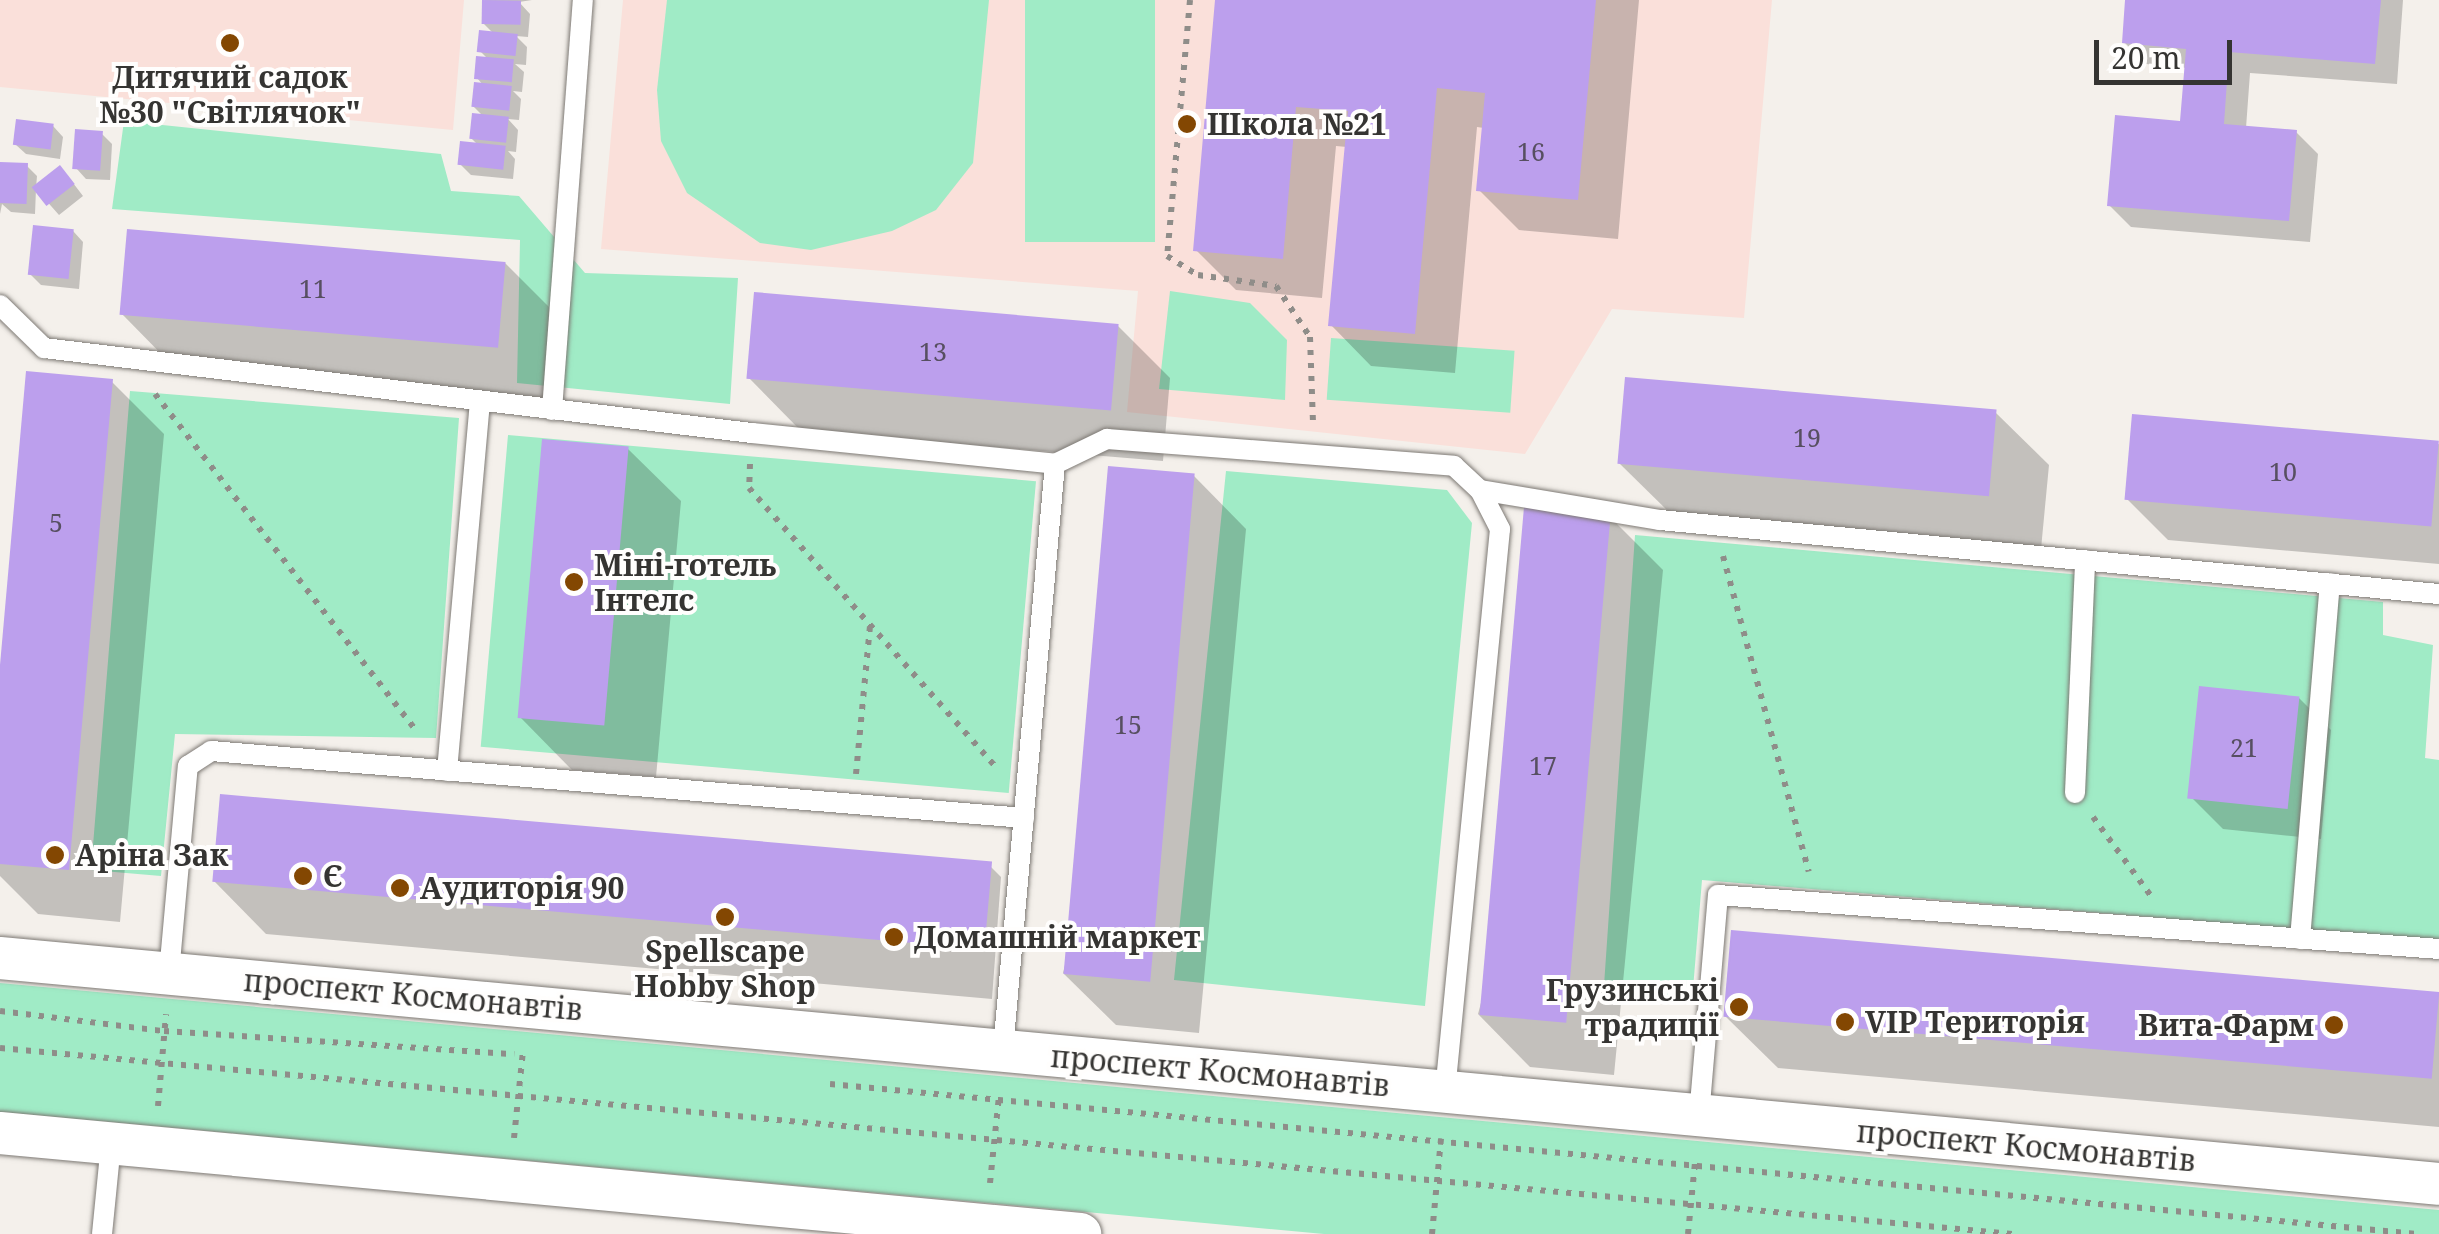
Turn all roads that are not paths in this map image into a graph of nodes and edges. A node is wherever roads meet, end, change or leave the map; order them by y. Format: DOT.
graph roads {
  1 [pos="583,0"];
  2 [pos="0,305"];
  3 [pos="480,402"];
  4 [pos="552,410"];
  5 [pos="1054,464"];
  6 [pos="1480,490"];
  7 [pos="2085,560"];
  8 [pos="2330,583"];
  9 [pos="2439,594"];
  10 [pos="447,771"];
  11 [pos="2075,793"];
  12 [pos="1024,818"];
  13 [pos="2300,938"];
  14 [pos="2439,949"];
  15 [pos="0,958"];
  16 [pos="169,973"];
  17 [pos="1003,1050"];
  18 [pos="1445,1092"];
  19 [pos="1699,1116"];
  20 [pos="0,1133"];
  21 [pos="111,1144"];
  22 [pos="2439,1184"];
  23 [pos="977,1228"];
  24 [pos="102,1234"];
  25 [pos="1080,1234"];
  1 -- 4 [label="lane"];
  2 -- 3 [label="lane"];
  3 -- 4 [label="lane"];
  3 -- 10 [label="lane"];
  4 -- 5 [label="lane"];
  5 -- 6 [label="lane"];
  5 -- 12 [label="lane"];
  6 -- 7 [label="lane"];
  6 -- 18 [label="lane"];
  7 -- 8 [label="lane"];
  7 -- 11 [label="lane"];
  8 -- 9 [label="lane"];
  8 -- 13 [label="lane"];
  10 -- 12 [label="lane"];
  10 -- 16 [label="lane"];
  12 -- 17 [label="lane"];
  13 -- 14 [label="lane"];
  13 -- 19 [label="lane"];
  15 -- 16 [label="street, проспект Космонавтів"];
  16 -- 17 [label="street, проспект Космонавтів"];
  17 -- 18 [label="street, проспект Космонавтів"];
  18 -- 19 [label="street, проспект Космонавтів"];
  19 -- 22 [label="street, проспект Космонавтів"];
  20 -- 21 [label="street"];
  21 -- 23 [label="street"];
  21 -- 24 [label="lane"];
  23 -- 25 [label="street"];
}
